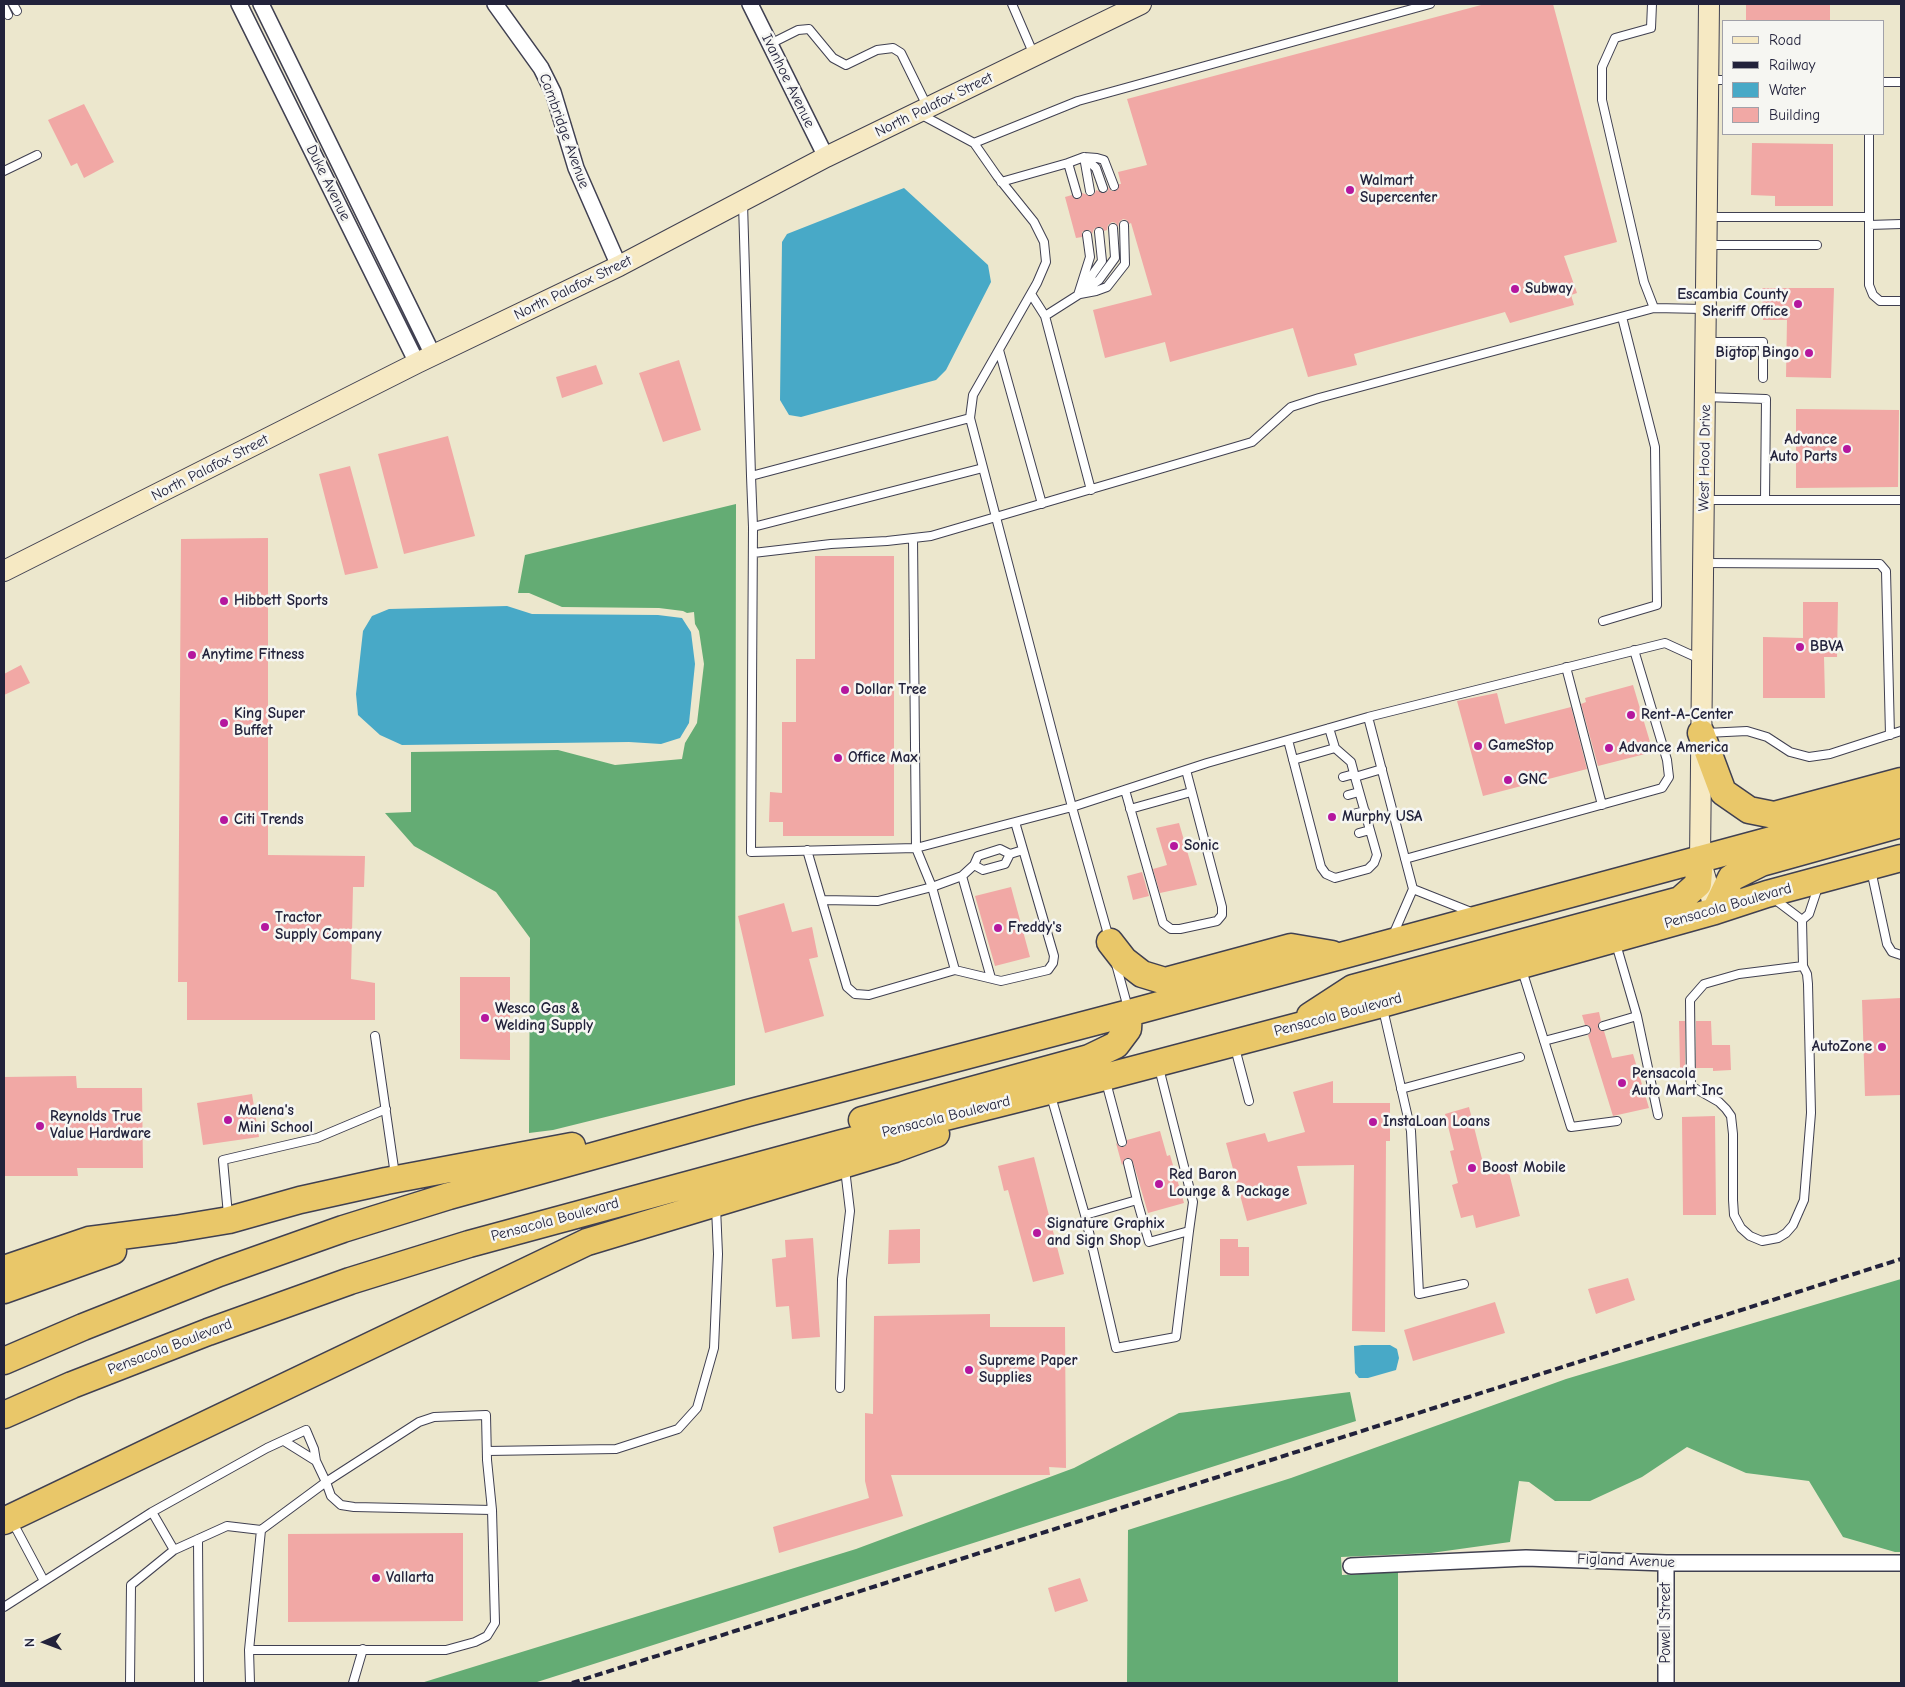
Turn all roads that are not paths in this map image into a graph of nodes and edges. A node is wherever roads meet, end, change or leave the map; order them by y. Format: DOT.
graph roads {
  1 [pos="239,4"];
  2 [pos="260,4"];
  3 [pos="495,4"];
  4 [pos="750,4"];
  5 [pos="1012,4"];
  6 [pos="1430,4"];
  7 [pos="1652,4"];
  8 [pos="1709,4"];
  9 [pos="1131,6"];
  10 [pos="770,44"];
  11 [pos="1035,56"];
  12 [pos="1716,80"];
  13 [pos="1885,82"];
  14 [pos="1901,82"];
  15 [pos="923,110"];
  16 [pos="1869,135"];
  17 [pos="974,143"];
  18 [pos="37,155"];
  19 [pos="826,157"];
  20 [pos="1084,157"];
  21 [pos="1068,163"];
  22 [pos="4,171"];
  23 [pos="1001,182"];
  24 [pos="1114,186"];
  25 [pos="1103,188"];
  26 [pos="1090,191"];
  27 [pos="1077,194"];
  28 [pos="742,202"];
  29 [pos="1707,217"];
  30 [pos="1869,221"];
  31 [pos="1901,224"];
  32 [pos="1124,225"];
  33 [pos="1113,228"];
  34 [pos="1099,232"];
  35 [pos="1087,235"];
  36 [pos="1707,245"];
  37 [pos="1817,246"];
  38 [pos="619,266"];
  39 [pos="1031,294"];
  40 [pos="1078,295"];
  41 [pos="1901,302"];
  42 [pos="1654,308"];
  43 [pos="1706,309"];
  44 [pos="1045,316"];
  45 [pos="1622,317"];
  46 [pos="1706,342"];
  47 [pos="1000,350"];
  48 [pos="425,359"];
  49 [pos="1763,378"];
  50 [pos="1706,397"];
  51 [pos="970,418"];
  52 [pos="983,468"];
  53 [pos="752,476"];
  54 [pos="1091,490"];
  55 [pos="1704,500"];
  56 [pos="1765,500"];
  57 [pos="1901,500"];
  58 [pos="1042,504"];
  59 [pos="996,517"];
  60 [pos="753,527"];
  61 [pos="913,538"];
  62 [pos="753,554"];
  63 [pos="1703,563"];
  64 [pos="4,571"];
  65 [pos="1603,621"];
  66 [pos="1634,650"];
  67 [pos="1702,660"];
  68 [pos="1566,667"];
  69 [pos="1368,717"];
  70 [pos="1329,728"];
  71 [pos="1901,731"];
  72 [pos="1701,733"];
  73 [pos="1890,735"];
  74 [pos="1288,740"];
  75 [pos="1335,748"];
  76 [pos="1293,760"];
  77 [pos="1382,769"];
  78 [pos="1186,770"];
  79 [pos="1355,775"];
  80 [pos="1343,777"];
  81 [pos="1901,781"];
  82 [pos="1125,790"];
  83 [pos="1191,792"];
  84 [pos="1359,792"];
  85 [pos="1348,794"];
  86 [pos="1602,804"];
  87 [pos="1901,805"];
  88 [pos="1072,807"];
  89 [pos="1130,810"];
  90 [pos="1365,811"];
  91 [pos="1354,814"];
  92 [pos="1015,822"];
  93 [pos="1901,824"];
  94 [pos="1370,830"];
  95 [pos="1358,833"];
  96 [pos="916,848"];
  97 [pos="807,850"];
  98 [pos="1023,850"];
  99 [pos="1010,854"];
  100 [pos="1700,858"];
  101 [pos="1901,858"];
  102 [pos="1405,859"];
  103 [pos="974,865"];
  104 [pos="1871,866"];
  105 [pos="962,876"];
  106 [pos="1820,880"];
  107 [pos="932,887"];
  108 [pos="1414,889"];
  109 [pos="1768,894"];
  110 [pos="822,900"];
  111 [pos="1715,911"];
  112 [pos="1482,917"];
  113 [pos="1802,920"];
  114 [pos="1615,939"];
  115 [pos="1110,942"];
  116 [pos="1390,942"];
  117 [pos="1340,955"];
  118 [pos="1901,956"];
  119 [pos="1520,965"];
  120 [pos="1803,966"];
  121 [pos="955,970"];
  122 [pos="991,978"];
  123 [pos="1382,1004"];
  124 [pos="1129,1013"];
  125 [pos="1637,1016"];
  126 [pos="1603,1026"];
  127 [pos="1290,1028"];
  128 [pos="1586,1030"];
  129 [pos="375,1036"];
  130 [pos="1544,1041"];
  131 [pos="1234,1043"];
  132 [pos="1520,1057"];
  133 [pos="1157,1063"];
  134 [pos="1105,1077"];
  135 [pos="1401,1089"];
  136 [pos="1049,1092"];
  137 [pos="1249,1101"];
  138 [pos="386,1109"];
  139 [pos="748,1113"];
  140 [pos="1658,1115"];
  141 [pos="1617,1120"];
  142 [pos="1122,1142"];
  143 [pos="808,1152"];
  144 [pos="843,1154"];
  145 [pos="1128,1163"];
  146 [pos="396,1179"];
  147 [pos="1138,1200"];
  148 [pos="716,1203"];
  149 [pos="1085,1215"];
  150 [pos="229,1220"];
  151 [pos="174,1229"];
  152 [pos="1189,1231"];
  153 [pos="4,1269"];
  154 [pos="1464,1284"];
  155 [pos="4,1290"];
  156 [pos="4,1361"];
  157 [pos="840,1388"];
  158 [pos="4,1414"];
  159 [pos="284,1441"];
  160 [pos="487,1451"];
  161 [pos="316,1461"];
  162 [pos="326,1482"];
  163 [pos="492,1510"];
  164 [pos="152,1512"];
  165 [pos="7,1520"];
  166 [pos="261,1530"];
  167 [pos="198,1539"];
  168 [pos="174,1550"];
  169 [pos="1666,1563"];
  170 [pos="1901,1563"];
  171 [pos="1351,1566"];
  172 [pos="44,1580"];
  173 [pos="4,1607"];
  174 [pos="249,1650"];
  175 [pos="363,1650"];
  176 [pos="130,1683"];
  177 [pos="199,1683"];
  178 [pos="250,1683"];
  179 [pos="353,1683"];
  180 [pos="1666,1683"];
  1 -- 48 [label="street, Duke Avenue"];
  2 -- 48 [label="street, Duke Avenue"];
  3 -- 38 [label="street, Cambridge Avenue"];
  4 -- 10 [label="street, Ivanhoe Avenue"];
  5 -- 11 [label="lane"];
  6 -- 17 [label="lane"];
  7 -- 42 [label="lane"];
  8 -- 12 [label="main road, West Hood Drive"];
  9 -- 11 [label="main road, North Palafox Street"];
  10 -- 15 [label="lane"];
  10 -- 19 [label="street, Ivanhoe Avenue"];
  11 -- 15 [label="main road, North Palafox Street"];
  12 -- 29 [label="main road, West Hood Drive"];
  13 -- 14 [label="lane"];
  15 -- 17 [label="lane"];
  15 -- 19 [label="main road, North Palafox Street"];
  16 -- 30 [label="lane"];
  17 -- 23 [label="lane"];
  18 -- 22 [label="lane"];
  19 -- 28 [label="main road, North Palafox Street"];
  20 -- 21 [label="lane"];
  20 -- 24 [label="lane"];
  20 -- 25 [label="lane"];
  20 -- 26 [label="lane"];
  21 -- 23 [label="lane"];
  21 -- 27 [label="lane"];
  23 -- 39 [label="lane"];
  28 -- 38 [label="main road, North Palafox Street"];
  28 -- 53 [label="lane"];
  29 -- 30 [label="lane"];
  29 -- 36 [label="main road, West Hood Drive"];
  30 -- 31 [label="lane"];
  30 -- 41 [label="lane"];
  32 -- 40 [label="lane"];
  33 -- 40 [label="lane"];
  34 -- 40 [label="lane"];
  35 -- 40 [label="lane"];
  36 -- 37 [label="lane"];
  36 -- 43 [label="main road, West Hood Drive"];
  38 -- 48 [label="main road, North Palafox Street"];
  39 -- 44 [label="lane"];
  39 -- 47 [label="lane"];
  40 -- 44 [label="lane"];
  42 -- 43 [label="lane"];
  42 -- 45 [label="lane"];
  43 -- 46 [label="main road, West Hood Drive"];
  44 -- 54 [label="lane"];
  45 -- 54 [label="lane"];
  45 -- 65 [label="lane"];
  46 -- 49 [label="lane"];
  46 -- 50 [label="main road, West Hood Drive"];
  47 -- 51 [label="lane"];
  47 -- 58 [label="lane"];
  48 -- 64 [label="main road, North Palafox Street"];
  50 -- 55 [label="main road, West Hood Drive"];
  50 -- 56 [label="lane"];
  51 -- 52 [label="lane"];
  51 -- 53 [label="lane"];
  52 -- 59 [label="lane"];
  52 -- 60 [label="lane"];
  53 -- 60 [label="lane"];
  54 -- 58 [label="lane"];
  55 -- 56 [label="lane"];
  55 -- 63 [label="main road, West Hood Drive"];
  56 -- 57 [label="lane"];
  58 -- 59 [label="lane"];
  59 -- 61 [label="lane"];
  59 -- 88 [label="lane"];
  60 -- 62 [label="lane"];
  61 -- 62 [label="lane"];
  61 -- 96 [label="lane"];
  62 -- 97 [label="lane"];
  63 -- 67 [label="main road, West Hood Drive"];
  63 -- 73 [label="lane"];
  66 -- 67 [label="lane"];
  66 -- 68 [label="lane"];
  66 -- 86 [label="lane"];
  67 -- 72 [label="main road, West Hood Drive"];
  68 -- 69 [label="lane"];
  68 -- 86 [label="lane"];
  69 -- 70 [label="lane"];
  69 -- 77 [label="lane"];
  70 -- 74 [label="lane"];
  70 -- 75 [label="lane"];
  71 -- 73 [label="lane"];
  72 -- 73 [label="lane"];
  72 -- 81 [label="highway"];
  72 -- 100 [label="main road, West Hood Drive"];
  74 -- 76 [label="lane"];
  74 -- 78 [label="lane"];
  75 -- 76 [label="lane"];
  75 -- 79 [label="lane"];
  76 -- 94 [label="lane"];
  77 -- 79 [label="lane"];
  77 -- 102 [label="lane"];
  78 -- 82 [label="lane"];
  78 -- 83 [label="lane"];
  79 -- 80 [label="lane"];
  79 -- 84 [label="lane"];
  82 -- 88 [label="lane"];
  82 -- 89 [label="lane"];
  83 -- 89 [label="lane"];
  83 -- 89 [label="lane"];
  84 -- 85 [label="lane"];
  84 -- 90 [label="lane"];
  86 -- 102 [label="lane"];
  87 -- 100 [label="highway"];
  88 -- 92 [label="lane"];
  88 -- 115 [label="lane"];
  90 -- 91 [label="lane"];
  90 -- 94 [label="lane"];
  92 -- 96 [label="lane"];
  92 -- 98 [label="lane"];
  93 -- 111 [label="highway"];
  94 -- 95 [label="lane"];
  96 -- 97 [label="lane"];
  96 -- 107 [label="lane"];
  97 -- 110 [label="lane"];
  98 -- 99 [label="lane"];
  98 -- 122 [label="lane"];
  99 -- 103 [label="lane"];
  99 -- 103 [label="lane"];
  100 -- 111 [label="main road, West Hood Drive"];
  100 -- 112 [label="highway"];
  100 -- 127 [label="highway"];
  101 -- 104 [label="highway, Pensacola Boulevard"];
  102 -- 108 [label="lane"];
  103 -- 105 [label="lane"];
  104 -- 106 [label="highway, Pensacola Boulevard"];
  104 -- 118 [label="lane"];
  105 -- 107 [label="lane"];
  105 -- 122 [label="lane"];
  106 -- 109 [label="highway, Pensacola Boulevard"];
  106 -- 113 [label="lane"];
  107 -- 110 [label="lane"];
  107 -- 121 [label="lane"];
  108 -- 112 [label="lane"];
  108 -- 116 [label="lane"];
  109 -- 111 [label="highway, Pensacola Boulevard"];
  109 -- 113 [label="lane"];
  110 -- 121 [label="lane"];
  111 -- 114 [label="highway, Pensacola Boulevard"];
  112 -- 116 [label="highway"];
  113 -- 120 [label="lane"];
  114 -- 119 [label="highway, Pensacola Boulevard"];
  114 -- 125 [label="lane"];
  115 -- 117 [label="highway"];
  115 -- 124 [label="lane"];
  116 -- 117 [label="highway"];
  117 -- 124 [label="highway"];
  119 -- 123 [label="highway, Pensacola Boulevard"];
  119 -- 130 [label="lane"];
  120 -- 120 [label="lane"];
  121 -- 122 [label="lane"];
  123 -- 127 [label="highway, Pensacola Boulevard"];
  123 -- 135 [label="lane"];
  124 -- 139 [label="highway"];
  124 -- 143 [label="highway"];
  125 -- 126 [label="lane"];
  125 -- 140 [label="lane"];
  127 -- 131 [label="highway, Pensacola Boulevard"];
  128 -- 130 [label="lane"];
  129 -- 138 [label="lane"];
  130 -- 141 [label="lane"];
  131 -- 133 [label="highway, Pensacola Boulevard"];
  131 -- 137 [label="lane"];
  132 -- 135 [label="lane"];
  133 -- 134 [label="highway, Pensacola Boulevard"];
  133 -- 152 [label="lane"];
  134 -- 136 [label="highway, Pensacola Boulevard"];
  134 -- 142 [label="lane"];
  135 -- 154 [label="lane"];
  136 -- 144 [label="highway, Pensacola Boulevard"];
  136 -- 149 [label="lane"];
  138 -- 146 [label="lane"];
  138 -- 150 [label="lane"];
  139 -- 146 [label="highway"];
  139 -- 156 [label="highway"];
  143 -- 144 [label="highway, Pensacola Boulevard"];
  143 -- 158 [label="highway, Pensacola Boulevard"];
  144 -- 148 [label="highway"];
  144 -- 157 [label="lane"];
  145 -- 147 [label="lane"];
  146 -- 150 [label="highway"];
  147 -- 149 [label="lane"];
  147 -- 152 [label="lane"];
  148 -- 160 [label="lane"];
  148 -- 165 [label="highway"];
  149 -- 152 [label="lane"];
  150 -- 151 [label="highway"];
  151 -- 153 [label="highway"];
  151 -- 155 [label="highway"];
  159 -- 161 [label="lane"];
  159 -- 161 [label="lane"];
  159 -- 164 [label="lane"];
  160 -- 162 [label="lane"];
  160 -- 163 [label="lane"];
  161 -- 162 [label="lane"];
  162 -- 163 [label="lane"];
  162 -- 166 [label="lane"];
  163 -- 175 [label="lane"];
  164 -- 168 [label="lane"];
  164 -- 172 [label="lane"];
  165 -- 172 [label="lane"];
  166 -- 167 [label="lane"];
  166 -- 174 [label="lane"];
  167 -- 168 [label="lane"];
  167 -- 177 [label="lane"];
  168 -- 176 [label="lane"];
  169 -- 170 [label="street, Figland Avenue"];
  169 -- 171 [label="street, Figland Avenue"];
  169 -- 180 [label="street, Powell Street"];
  172 -- 173 [label="lane"];
  174 -- 175 [label="lane"];
  174 -- 178 [label="lane"];
  175 -- 179 [label="lane"];
}
